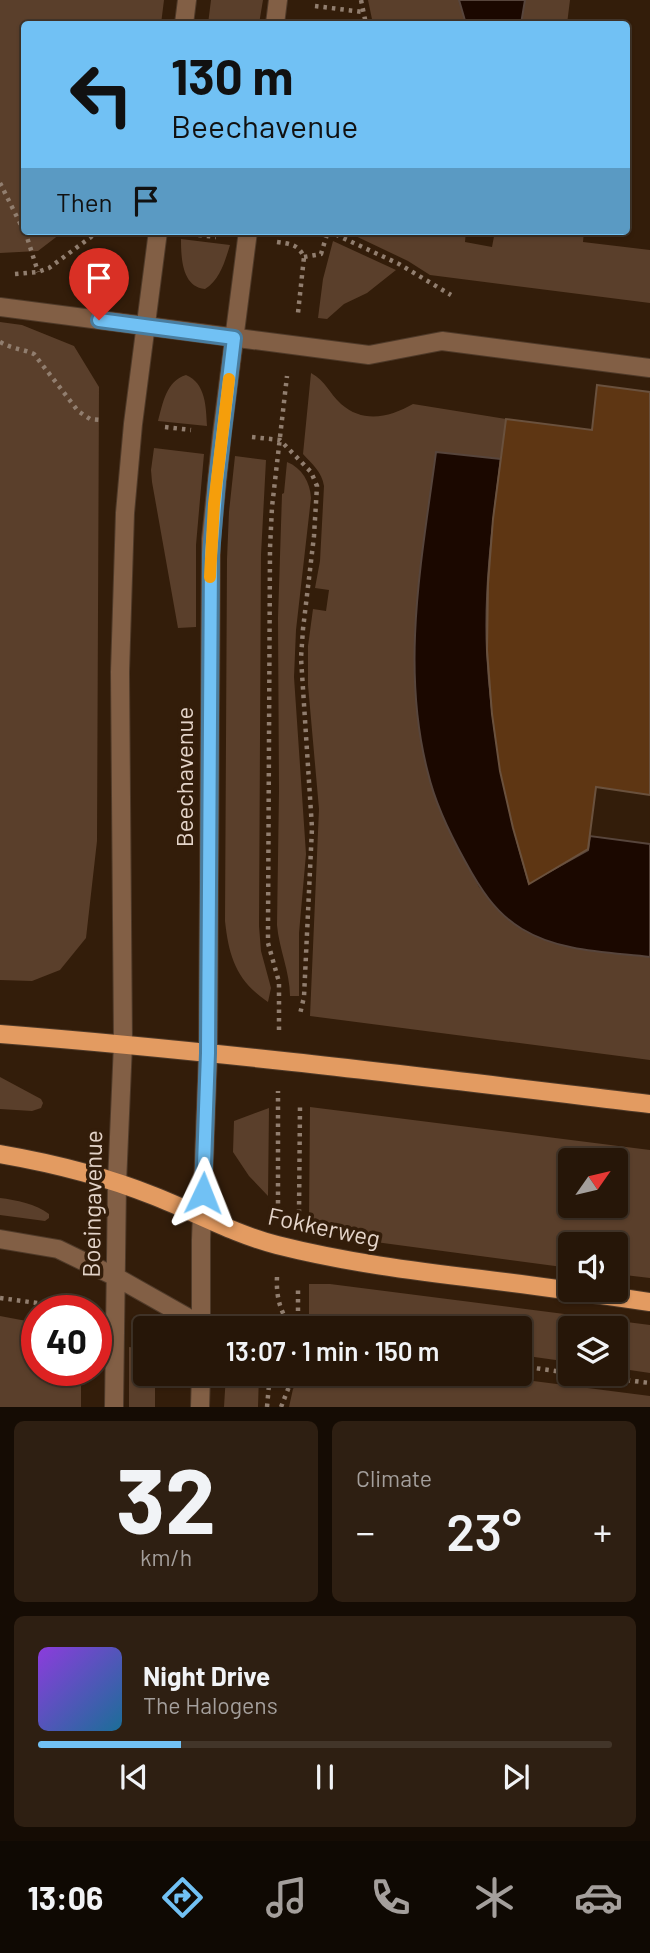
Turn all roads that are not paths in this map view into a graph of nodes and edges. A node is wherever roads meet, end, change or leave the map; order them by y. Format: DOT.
graph roads {
  1 [pos="187,0"];
  2 [pos="278,0"];
  3 [pos="184,21"];
  4 [pos="275,21"];
  5 [pos="157,235"];
  6 [pos="247,235"];
  7 [pos="0,307"];
  8 [pos="146,326"];
  9 [pos="234,338"];
  10 [pos="650,368"];
  11 [pos="0,1034"];
  12 [pos="122,1044"];
  13 [pos="208,1053"];
  14 [pos="650,1104"];
  15 [pos="0,1154"];
  16 [pos="117,1183"];
  17 [pos="202,1217"];
  18 [pos="0,1239"];
  19 [pos="116,1277"];
  20 [pos="650,1302"];
  21 [pos="182,1316"];
  22 [pos="201,1316"];
  23 [pos="201,1386"];
  24 [pos="114,1407"];
  25 [pos="200,1407"];
  1 -- 3 [label="street"];
  2 -- 4 [label="street"];
  5 -- 8 [label="street"];
  6 -- 9 [label="street, Beechavenue"];
  7 -- 8 [label="street"];
  8 -- 9 [label="street"];
  8 -- 12 [label="street"];
  9 -- 10 [label="street"];
  9 -- 13 [label="street, Beechavenue"];
  11 -- 12 [label="main road"];
  12 -- 13 [label="main road"];
  12 -- 16 [label="street, Boeingavenue"];
  13 -- 14 [label="main road"];
  13 -- 17 [label="street, Beechavenue"];
  15 -- 16 [label="main road, Fokkerweg"];
  16 -- 17 [label="main road, Fokkerweg"];
  16 -- 19 [label="street, Boeingavenue"];
  17 -- 20 [label="main road, Fokkerweg"];
  17 -- 22 [label="street"];
  18 -- 19 [label="street"];
  19 -- 21 [label="street"];
  19 -- 24 [label="street, Boeingavenue"];
  23 -- 25 [label="street"];
}
